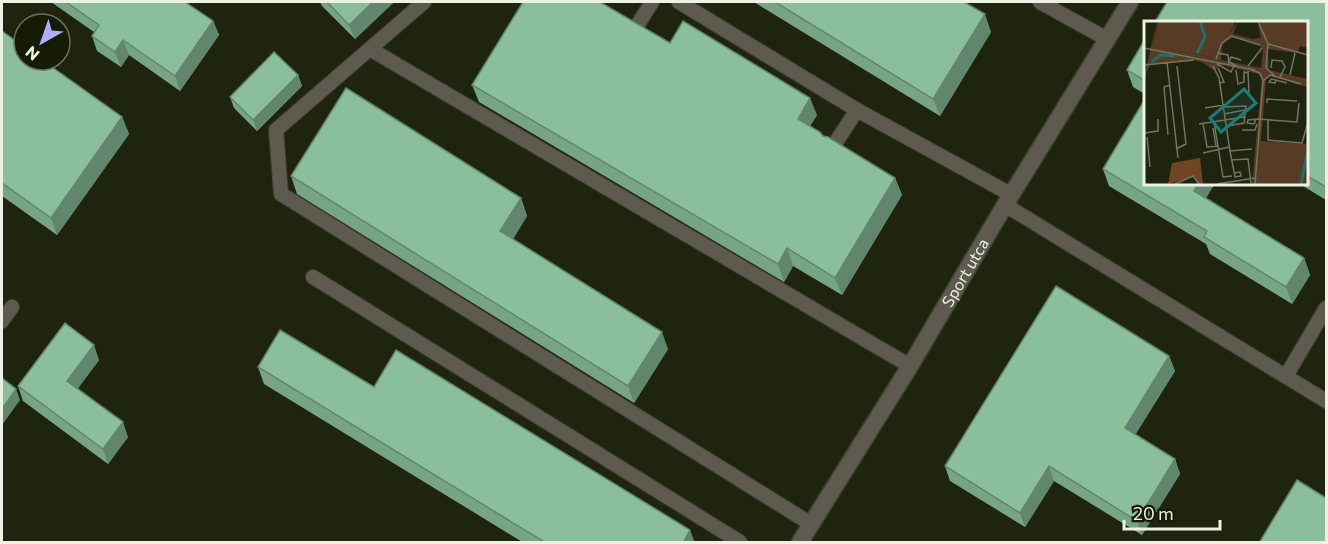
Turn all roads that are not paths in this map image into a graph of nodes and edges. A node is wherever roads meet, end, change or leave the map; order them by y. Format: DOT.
graph roads {
  1 [pos="424,2"];
  2 [pos="651,2"];
  3 [pos="680,2"];
  4 [pos="1040,2"];
  5 [pos="1130,2"];
  6 [pos="637,26"];
  7 [pos="1107,39"];
  8 [pos="370,49"];
  9 [pos="857,110"];
  10 [pos="834,145"];
  11 [pos="1009,200"];
  12 [pos="313,277"];
  13 [pos="12,307"];
  14 [pos="1326,308"];
  15 [pos="2,321"];
  16 [pos="909,366"];
  17 [pos="1286,376"];
  18 [pos="1326,401"];
  19 [pos="811,524"];
  20 [pos="740,543"];
  21 [pos="800,543"];
  1 -- 8 [label="lane"];
  2 -- 6 [label="lane"];
  3 -- 9 [label="lane"];
  4 -- 7 [label="lane"];
  5 -- 7 [label="street, Sport utca"];
  7 -- 11 [label="street, Sport utca"];
  8 -- 16 [label="lane"];
  8 -- 19 [label="lane"];
  9 -- 10 [label="lane"];
  9 -- 11 [label="lane"];
  11 -- 16 [label="street, Sport utca"];
  11 -- 17 [label="lane"];
  12 -- 20 [label="lane"];
  13 -- 15 [label="lane"];
  14 -- 17 [label="lane"];
  16 -- 19 [label="street, Sport utca"];
  17 -- 18 [label="lane"];
  19 -- 21 [label="street, Sport utca"];
}
